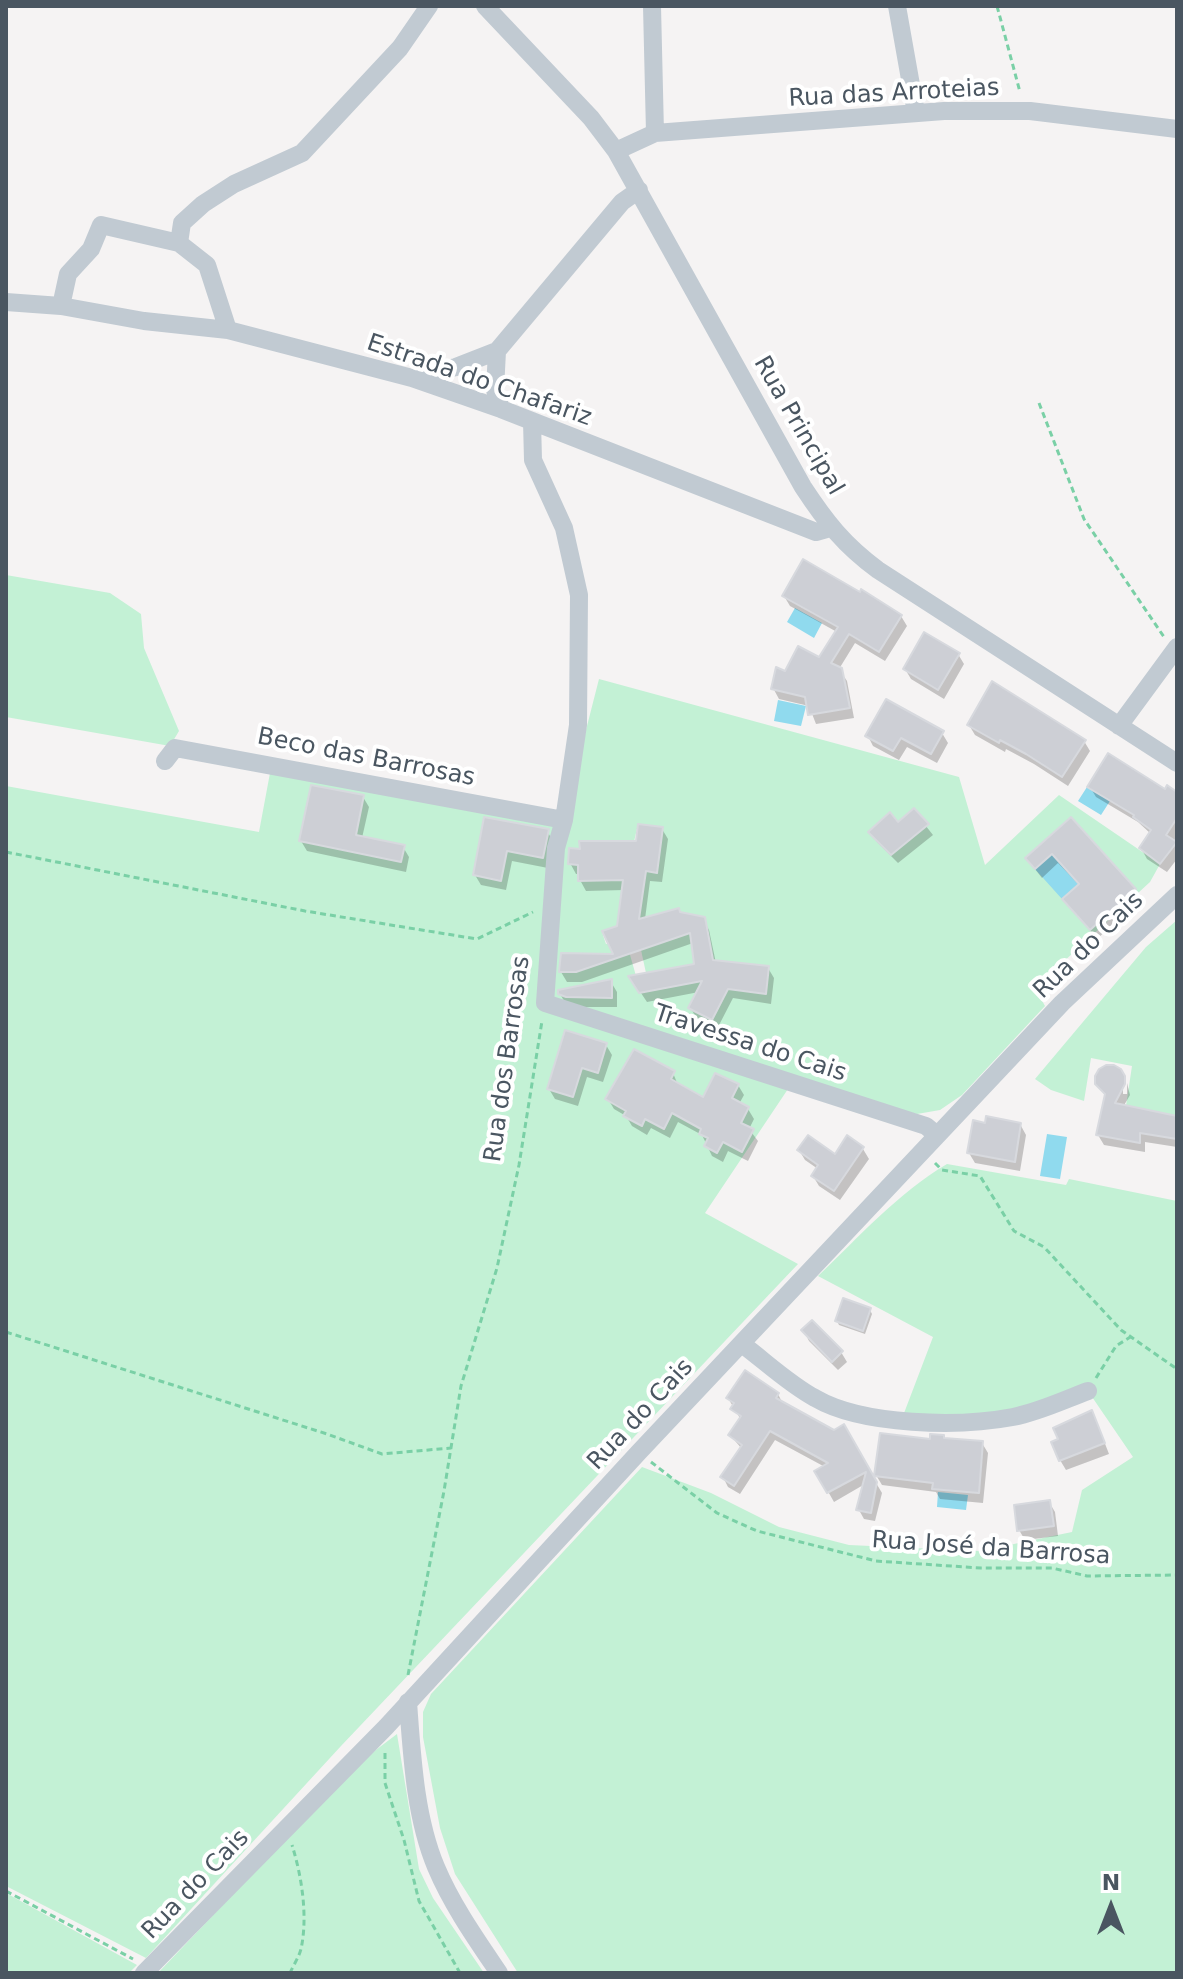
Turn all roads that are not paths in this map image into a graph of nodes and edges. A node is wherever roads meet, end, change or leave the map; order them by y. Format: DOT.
graph roads {
  1 [pos="429,6"];
  2 [pos="485,6"];
  3 [pos="652,6"];
  4 [pos="897,6"];
  5 [pos="916,113"];
  6 [pos="1177,129"];
  7 [pos="655,133"];
  8 [pos="616,151"];
  9 [pos="639,190"];
  10 [pos="179,243"];
  11 [pos="6,302"];
  12 [pos="61,306"];
  13 [pos="228,330"];
  14 [pos="497,351"];
  15 [pos="412,378"];
  16 [pos="501,409"];
  17 [pos="532,421"];
  18 [pos="830,528"];
  19 [pos="1176,650"];
  20 [pos="1119,726"];
  21 [pos="165,761"];
  22 [pos="1177,763"];
  23 [pos="564,820"];
  24 [pos="1177,895"];
  25 [pos="545,1003"];
  26 [pos="937,1135"];
  27 [pos="742,1344"];
  28 [pos="1088,1391"];
  29 [pos="408,1702"];
  30 [pos="146,1971"];
  31 [pos="499,1973"];
  1 -- 10 [label="street"];
  2 -- 8 [label="street, Rua Principal"];
  3 -- 7 [label="street"];
  4 -- 5 [label="street"];
  5 -- 6 [label="street, Rua das Arroteias"];
  5 -- 7 [label="street, Rua das Arroteias"];
  7 -- 8 [label="street, Rua das Arroteias"];
  8 -- 9 [label="street, Rua Principal"];
  9 -- 14 [label="street"];
  9 -- 18 [label="street, Rua Principal"];
  10 -- 12 [label="street"];
  10 -- 13 [label="street"];
  11 -- 12 [label="street, Estrada do Chafariz"];
  12 -- 13 [label="street, Estrada do Chafariz"];
  13 -- 15 [label="street, Estrada do Chafariz"];
  14 -- 15 [label="street"];
  14 -- 16 [label="street"];
  15 -- 16 [label="street, Estrada do Chafariz"];
  16 -- 17 [label="street, Estrada do Chafariz"];
  17 -- 18 [label="street, Estrada do Chafariz"];
  17 -- 23 [label="street, Rua dos Barrosas"];
  18 -- 20 [label="street, Rua Principal"];
  19 -- 20 [label="street"];
  20 -- 22 [label="street, Rua Principal"];
  21 -- 23 [label="street, Beco das Barrosas"];
  23 -- 25 [label="street, Rua dos Barrosas"];
  24 -- 26 [label="street, Rua do Cais"];
  25 -- 26 [label="street, Travessa do Cais"];
  26 -- 27 [label="street, Rua do Cais"];
  27 -- 28 [label="street"];
  27 -- 29 [label="street, Rua do Cais"];
  29 -- 30 [label="street, Rua do Cais"];
  29 -- 31 [label="street"];
}
